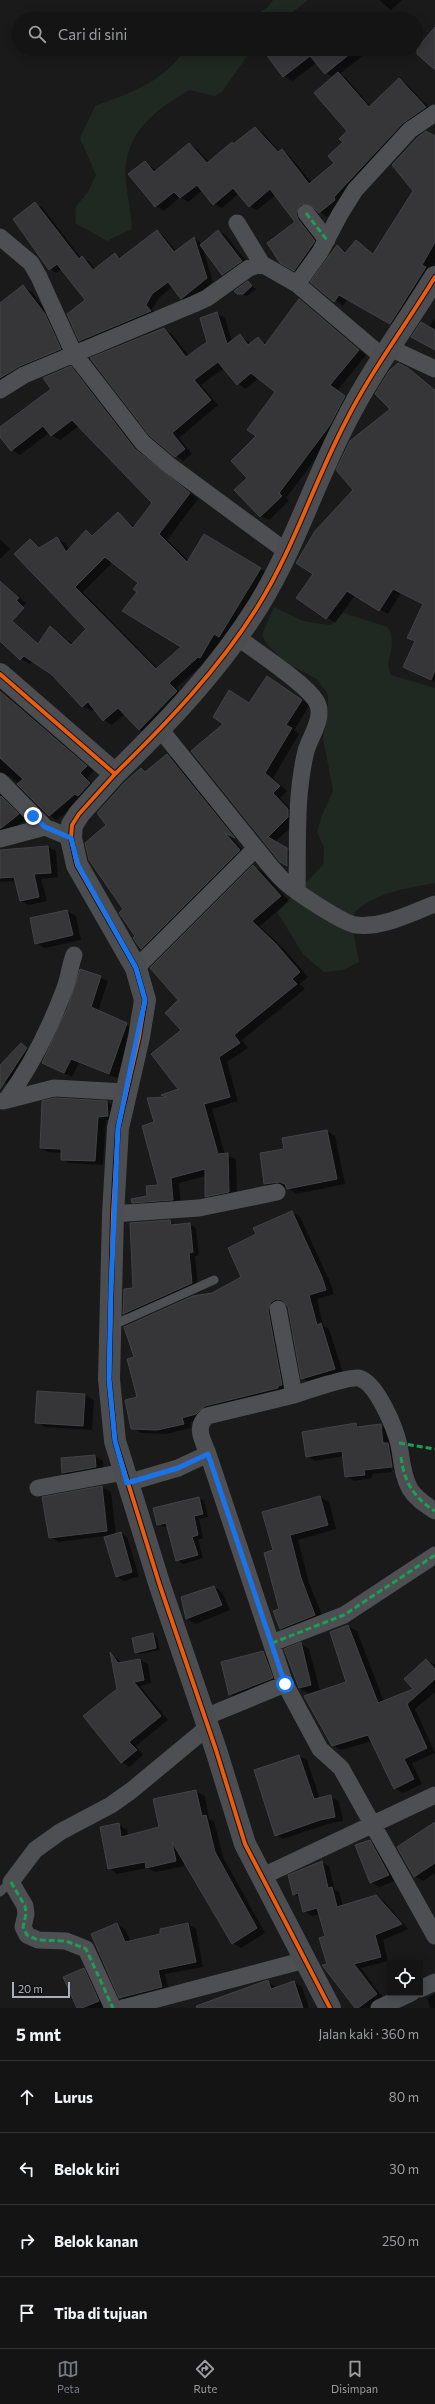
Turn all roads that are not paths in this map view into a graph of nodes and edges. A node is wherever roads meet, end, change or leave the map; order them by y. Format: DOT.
graph roads {
  1 [pos="435,113"];
  2 [pos="306,213"];
  3 [pos="237,223"];
  4 [pos="0,237"];
  5 [pos="327,240"];
  6 [pos="262,264"];
  7 [pos="435,277"];
  8 [pos="298,284"];
  9 [pos="387,353"];
  10 [pos="74,354"];
  11 [pos="435,369"];
  12 [pos="0,390"];
  13 [pos="287,552"];
  14 [pos="237,637"];
  15 [pos="0,674"];
  16 [pos="160,729"];
  17 [pos="115,774"];
  18 [pos="0,781"];
  19 [pos="45,827"];
  20 [pos="71,838"];
  21 [pos="0,839"];
  22 [pos="254,846"];
  23 [pos="297,890"];
  24 [pos="435,904"];
  25 [pos="74,955"];
  26 [pos="136,968"];
  27 [pos="125,1092"];
  28 [pos="4,1101"];
  29 [pos="277,1192"];
  30 [pos="113,1214"];
  31 [pos="214,1280"];
  32 [pos="278,1308"];
  33 [pos="110,1327"];
  34 [pos="294,1395"];
  35 [pos="208,1454"];
  36 [pos="125,1478"];
  37 [pos="38,1488"];
  38 [pos="435,1511"];
  39 [pos="435,1555"];
  40 [pos="272,1643"];
  41 [pos="285,1684"];
  42 [pos="206,1722"];
  43 [pos="435,1795"];
  44 [pos="372,1824"];
  45 [pos="261,1877"];
  46 [pos="5,1887"];
  47 [pos="435,1936"];
  48 [pos="305,1960"];
  49 [pos="435,1982"];
  50 [pos="423,1988"];
  51 [pos="404,1996"];
  52 [pos="113,2008"];
  53 [pos="122,2008"];
  54 [pos="330,2008"];
  55 [pos="378,2008"];
  1 -- 5 [label="street"];
  2 -- 5 [label="street"];
  3 -- 6 [label="street"];
  4 -- 10 [label="street"];
  5 -- 8 [label="street"];
  6 -- 8 [label="street"];
  6 -- 10 [label="street"];
  7 -- 9 [label="street"];
  8 -- 9 [label="street"];
  9 -- 11 [label="street"];
  9 -- 13 [label="street"];
  10 -- 12 [label="street"];
  10 -- 13 [label="street"];
  13 -- 14 [label="street"];
  14 -- 16 [label="street"];
  14 -- 23 [label="street"];
  15 -- 17 [label="street"];
  16 -- 17 [label="street"];
  16 -- 22 [label="street"];
  17 -- 20 [label="street"];
  18 -- 19 [label="street"];
  19 -- 20 [label="street"];
  19 -- 21 [label="street"];
  20 -- 26 [label="street"];
  22 -- 23 [label="street"];
  22 -- 26 [label="street"];
  23 -- 24 [label="street"];
  25 -- 28 [label="street"];
  26 -- 27 [label="street"];
  27 -- 28 [label="street"];
  27 -- 30 [label="street"];
  29 -- 30 [label="street"];
  30 -- 33 [label="street"];
  31 -- 33 [label="lane"];
  32 -- 34 [label="street"];
  33 -- 36 [label="street"];
  34 -- 35 [label="street"];
  34 -- 38 [label="street"];
  35 -- 36 [label="street"];
  35 -- 40 [label="street"];
  36 -- 37 [label="street"];
  36 -- 42 [label="street"];
  39 -- 40 [label="street"];
  40 -- 41 [label="street"];
  41 -- 42 [label="street"];
  41 -- 44 [label="street"];
  42 -- 45 [label="street"];
  42 -- 46 [label="street"];
  43 -- 44 [label="street"];
  44 -- 45 [label="street"];
  44 -- 47 [label="street"];
  45 -- 48 [label="street"];
  46 -- 52 [label="street"];
  48 -- 53 [label="street"];
  48 -- 54 [label="street"];
  49 -- 50 [label="street"];
  51 -- 55 [label="street"];
}
